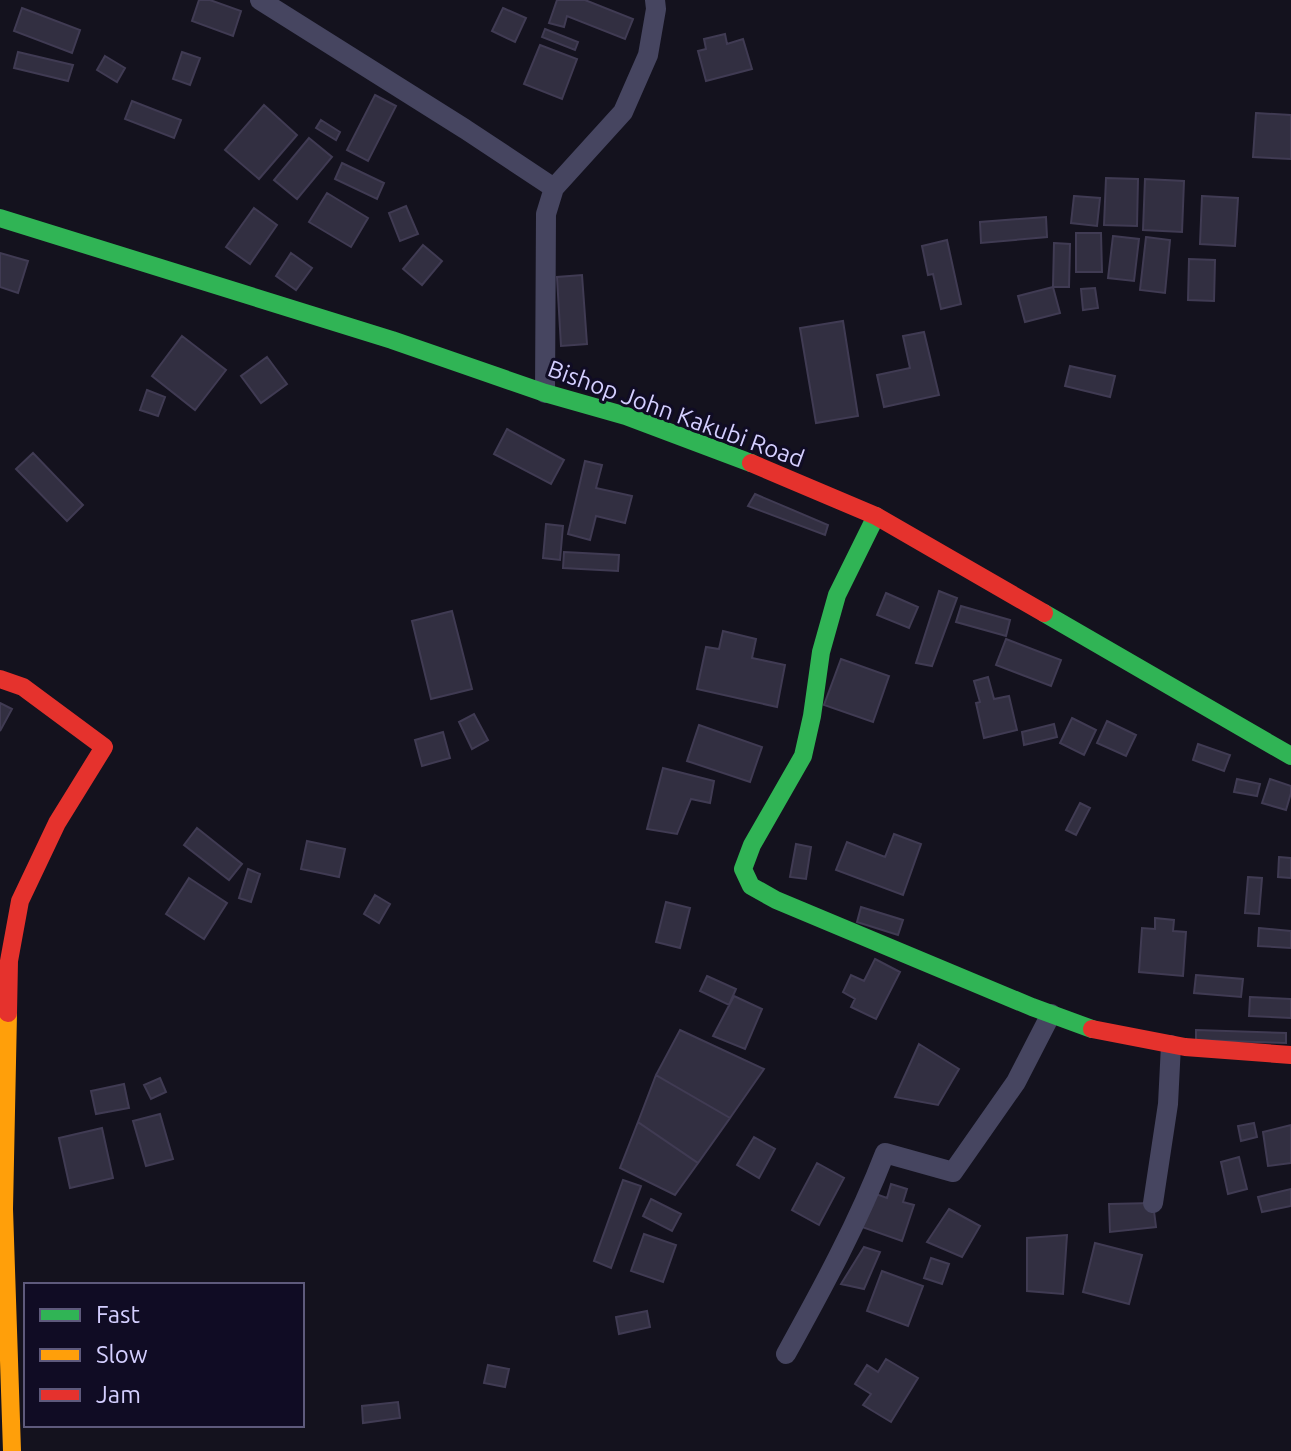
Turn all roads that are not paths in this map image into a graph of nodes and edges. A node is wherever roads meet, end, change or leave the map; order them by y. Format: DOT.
graph roads {
  1 [pos="260,0"];
  2 [pos="655,0"];
  3 [pos="554,188"];
  4 [pos="0,218"];
  5 [pos="545,393"];
  6 [pos="876,516"];
  7 [pos="0,679"];
  8 [pos="1291,756"];
  9 [pos="1051,1014"];
  10 [pos="1171,1045"];
  11 [pos="1291,1055"];
  12 [pos="1153,1203"];
  13 [pos="786,1354"];
  14 [pos="12,1451"];
  1 -- 3 [label="street"];
  2 -- 3 [label="street"];
  3 -- 5 [label="street"];
  4 -- 5 [label="street, Bishop John Kakubi Road"];
  5 -- 6 [label="street, Bishop John Kakubi Road"];
  6 -- 8 [label="street, Bishop John Kakubi Road"];
  6 -- 9 [label="street"];
  7 -- 14 [label="street"];
  9 -- 10 [label="street"];
  9 -- 13 [label="street"];
  10 -- 11 [label="street"];
  10 -- 12 [label="street"];
}
